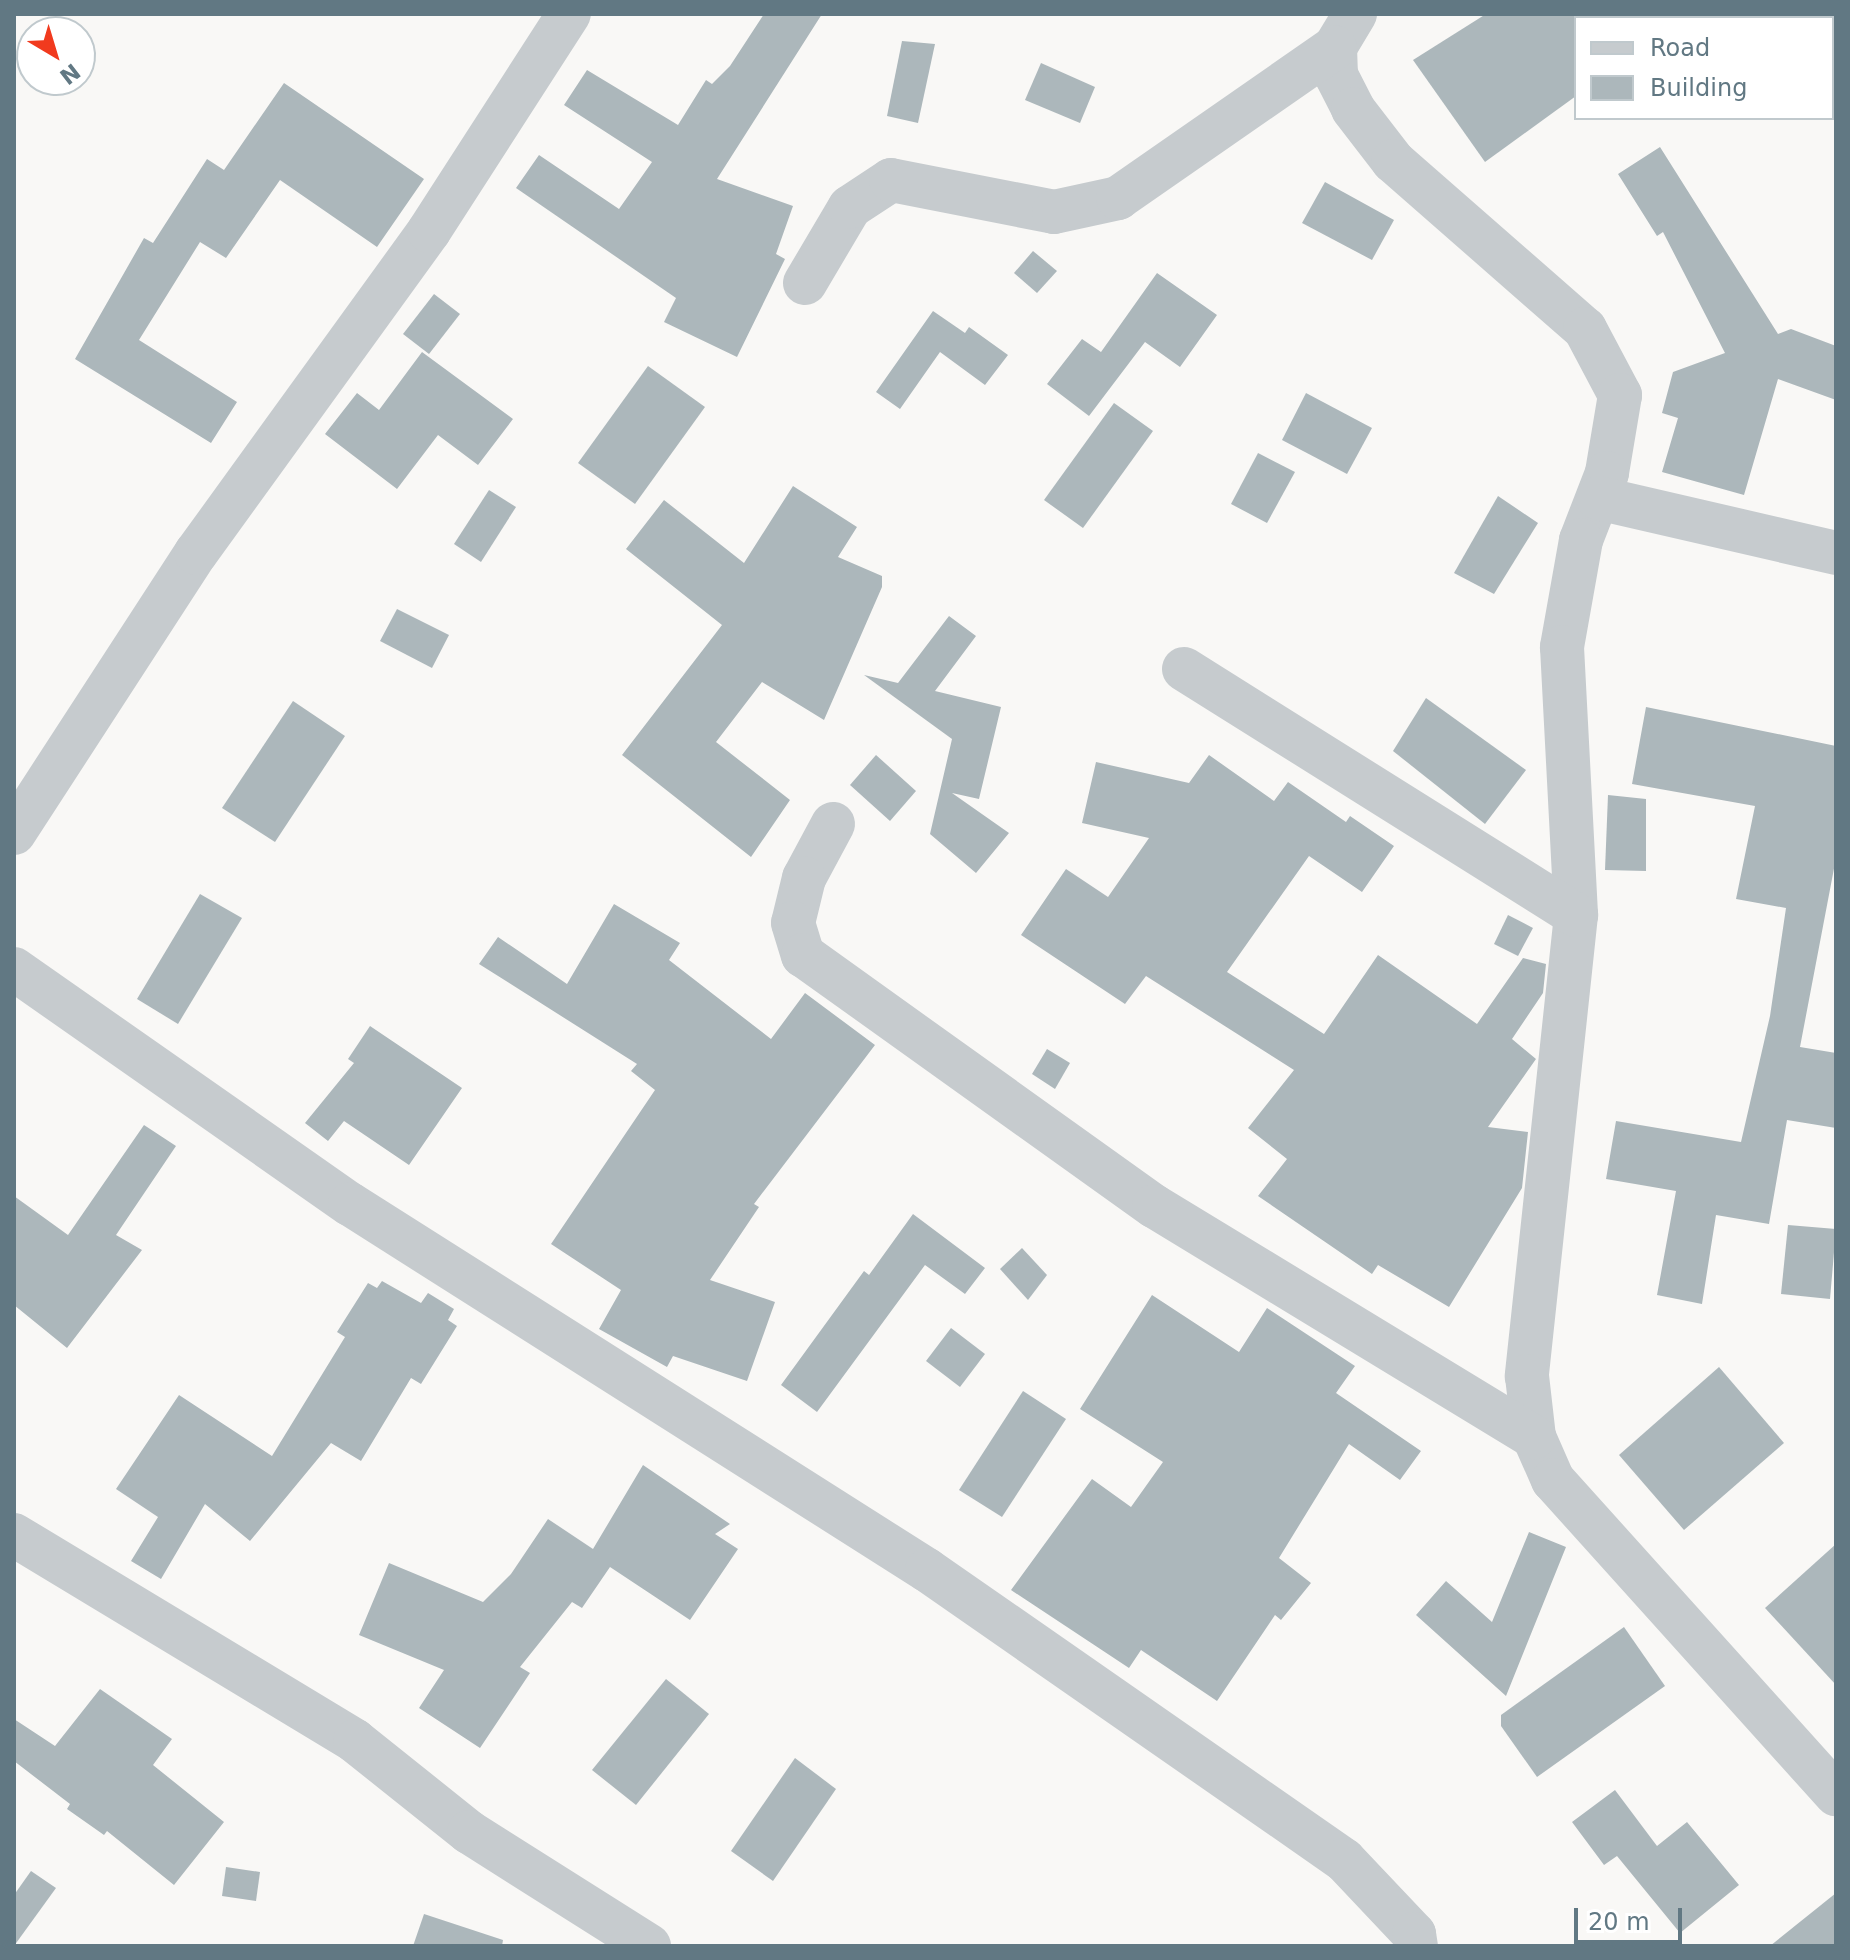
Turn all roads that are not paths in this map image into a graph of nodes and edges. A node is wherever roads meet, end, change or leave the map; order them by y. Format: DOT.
graph roads {
  1 [pos="569,14"];
  2 [pos="1345,30"];
  3 [pos="805,283"];
  4 [pos="1598,498"];
  5 [pos="1836,553"];
  6 [pos="1184,669"];
  7 [pos="833,824"];
  8 [pos="14,833"];
  9 [pos="1576,915"];
  10 [pos="14,969"];
  11 [pos="1534,1437"];
  12 [pos="14,1535"];
  13 [pos="1836,1794"];
  14 [pos="649,1946"];
  15 [pos="1416,1946"];
  1 -- 8 [label="street"];
  2 -- 3 [label="street"];
  2 -- 4 [label="street"];
  4 -- 5 [label="street"];
  4 -- 9 [label="street"];
  6 -- 9 [label="street"];
  7 -- 11 [label="street"];
  9 -- 11 [label="street"];
  10 -- 15 [label="street"];
  11 -- 13 [label="street"];
  12 -- 14 [label="street"];
}
